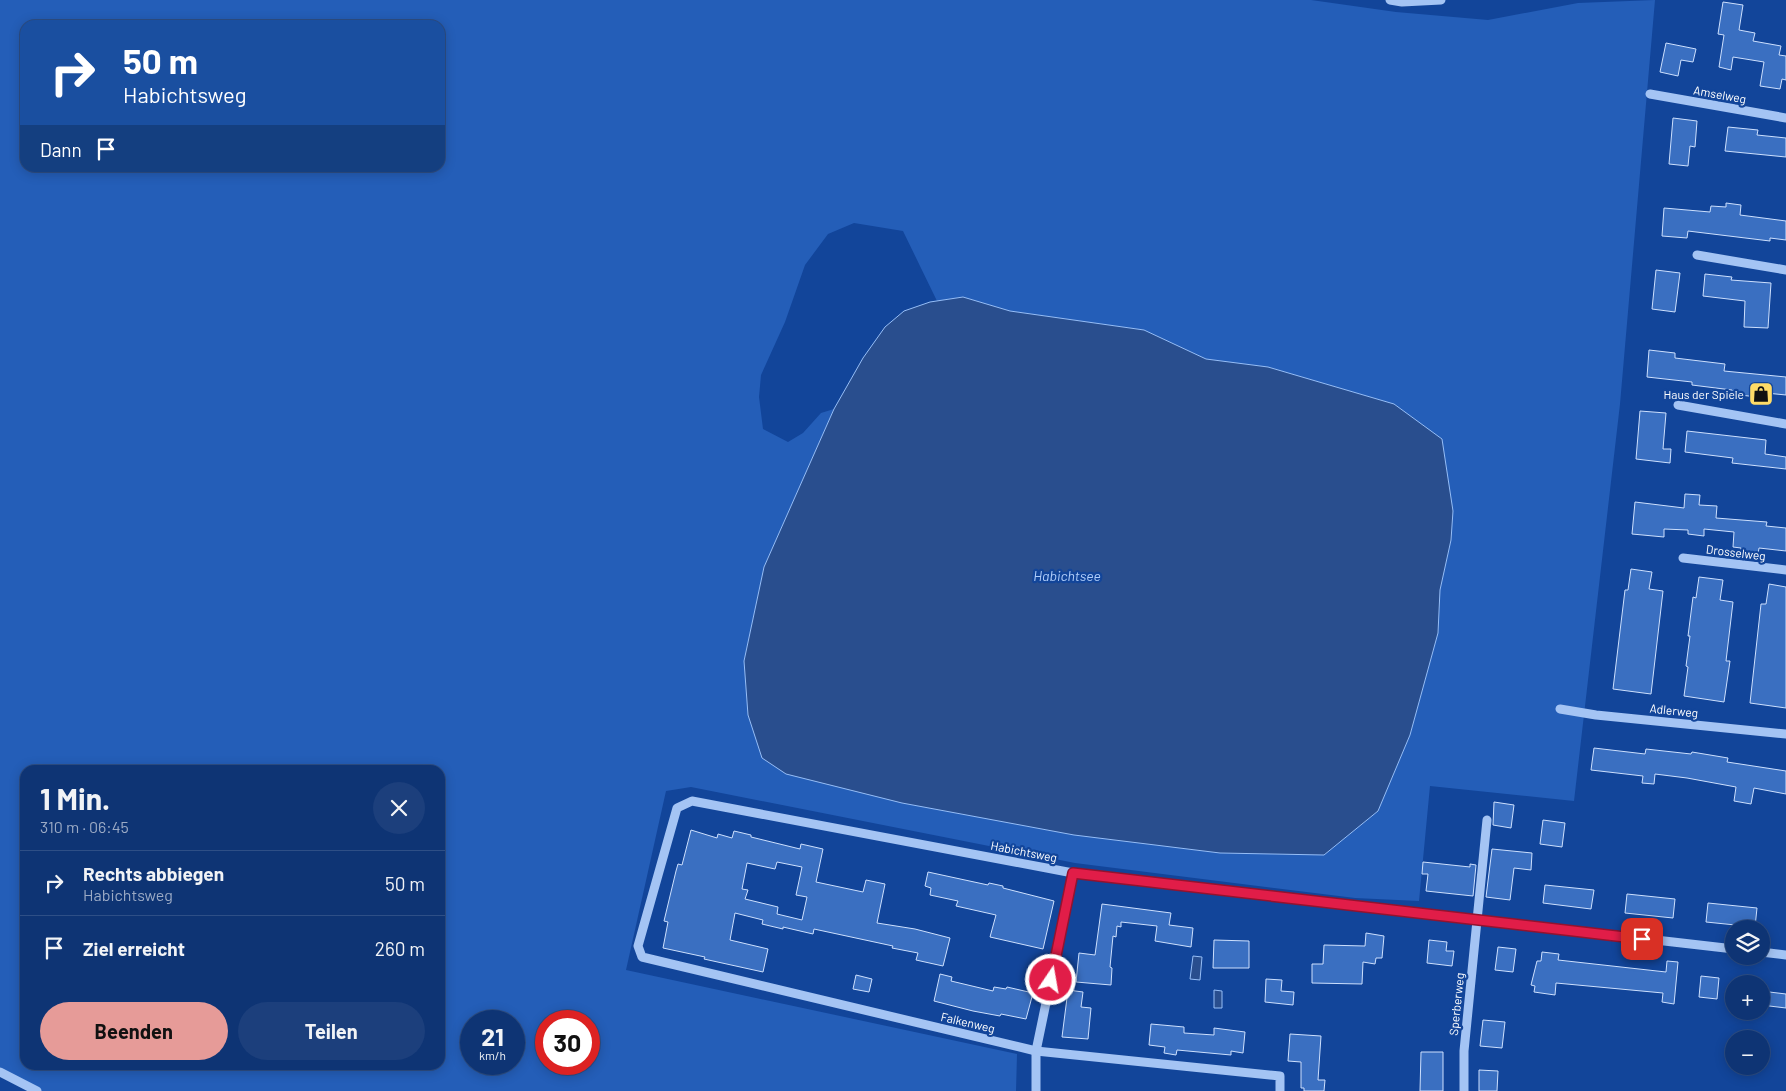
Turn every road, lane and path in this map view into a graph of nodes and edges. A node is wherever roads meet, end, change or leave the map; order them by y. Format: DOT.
graph roads {
  1 [pos="1390,0"];
  2 [pos="1441,0"];
  3 [pos="1402,1"];
  4 [pos="1650,94"];
  5 [pos="1786,118"];
  6 [pos="1697,255"];
  7 [pos="1786,270"];
  8 [pos="1678,405"];
  9 [pos="1786,424"];
  10 [pos="1683,558"];
  11 [pos="1786,570"];
  12 [pos="1560,709"];
  13 [pos="1786,734"];
  14 [pos="1487,820"];
  15 [pos="1073,873"];
  16 [pos="1478,920"];
  17 [pos="1725,948"];
  18 [pos="1770,953"];
  19 [pos="1786,955"];
  20 [pos="642,957"];
  21 [pos="1036,1051"];
  22 [pos="0,1072"];
  23 [pos="37,1091"];
  24 [pos="1036,1091"];
  25 [pos="1280,1091"];
  26 [pos="1464,1091"];
  1 -- 3 [label="street"];
  2 -- 3 [label="street"];
  4 -- 5 [label="street, Amselweg"];
  6 -- 7 [label="street"];
  8 -- 9 [label="street"];
  10 -- 11 [label="street, Drosselweg"];
  12 -- 13 [label="street, Adlerweg"];
  14 -- 16 [label="street, Sperberweg"];
  15 -- 16 [label="street, Habichtsweg"];
  15 -- 20 [label="street, Habichtsweg"];
  15 -- 21 [label="street"];
  16 -- 17 [label="street, Habichtsweg"];
  16 -- 26 [label="street, Sperberweg"];
  18 -- 19 [label="street"];
  20 -- 21 [label="street, Falkenweg"];
  21 -- 24 [label="street"];
  21 -- 25 [label="street, Falkenweg"];
  22 -- 23 [label="street"];
}
